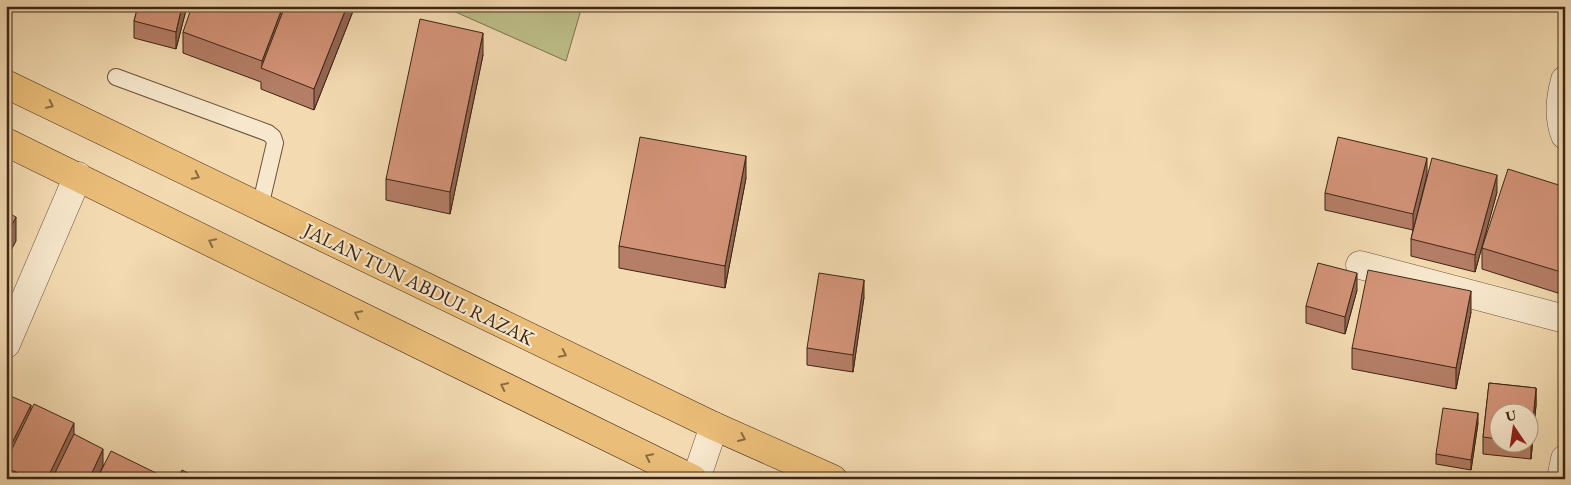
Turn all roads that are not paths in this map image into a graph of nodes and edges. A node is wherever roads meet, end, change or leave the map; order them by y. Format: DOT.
graph roads {
  1 [pos="116,77"];
  2 [pos="1565,80"];
  3 [pos="6,84"];
  4 [pos="1565,135"];
  5 [pos="6,142"];
  6 [pos="78,176"];
  7 [pos="260,207"];
  8 [pos="1360,265"];
  9 [pos="1565,319"];
  10 [pos="6,344"];
  11 [pos="714,426"];
  12 [pos="1565,459"];
  13 [pos="695,479"];
  14 [pos="833,479"];
  15 [pos="1562,479"];
  1 -- 7 [label="lane"];
  2 -- 4 [label="street"];
  3 -- 7 [label="main road, JALAN TUN ABDUL RAZAK, one-way"];
  5 -- 6 [label="main road"];
  6 -- 10 [label="street"];
  13 -- 6 [label="main road, one-way"];
  7 -- 11 [label="main road, JALAN TUN ABDUL RAZAK, one-way"];
  8 -- 9 [label="street"];
  11 -- 13 [label="street"];
  11 -- 14 [label="main road, JALAN TUN ABDUL RAZAK, one-way"];
  12 -- 15 [label="street"];
}
